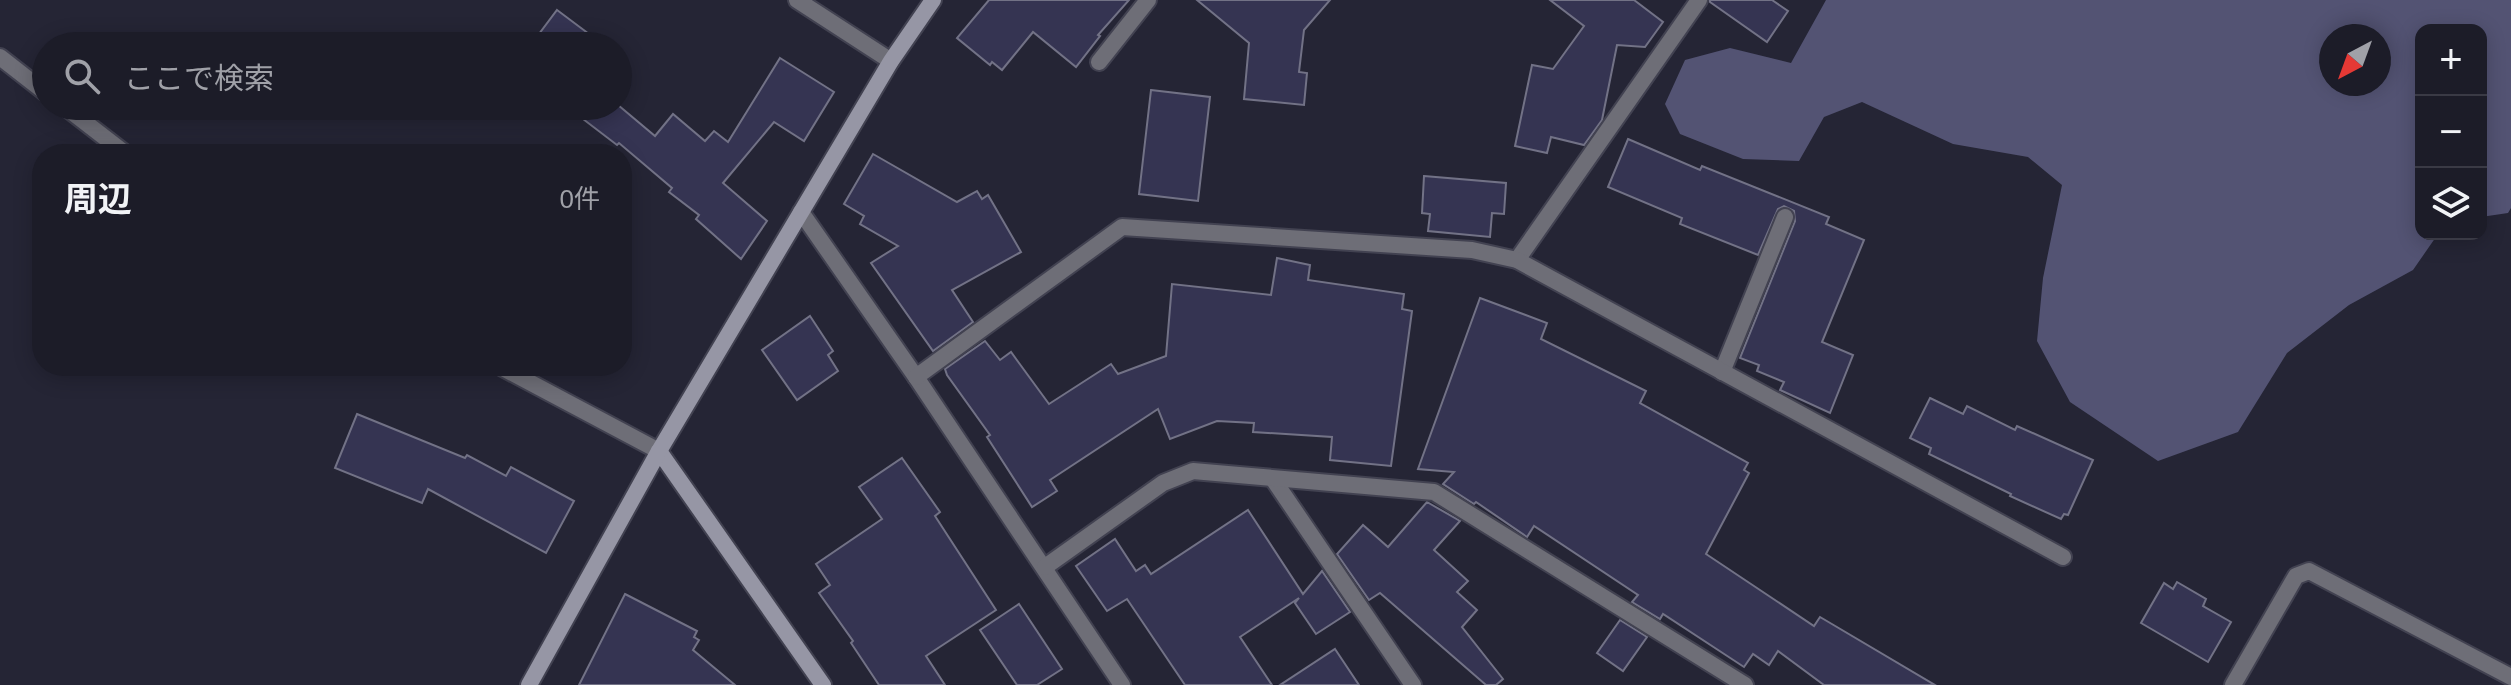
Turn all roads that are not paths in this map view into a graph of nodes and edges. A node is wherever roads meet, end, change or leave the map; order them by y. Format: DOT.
graph roads {
  1 [pos="797,0"];
  2 [pos="933,0"];
  3 [pos="1148,0"];
  4 [pos="1699,0"];
  5 [pos="0,57"];
  6 [pos="891,61"];
  7 [pos="1099,62"];
  8 [pos="32,82"];
  9 [pos="82,120"];
  10 [pos="113,144"];
  11 [pos="801,212"];
  12 [pos="1785,217"];
  13 [pos="1517,260"];
  14 [pos="1722,372"];
  15 [pos="518,376"];
  16 [pos="916,377"];
  17 [pos="659,451"];
  18 [pos="1273,479"];
  19 [pos="2063,557"];
  20 [pos="1045,567"];
  21 [pos="2511,677"];
  22 [pos="529,685"];
  23 [pos="823,685"];
  24 [pos="1122,685"];
  25 [pos="1413,685"];
  26 [pos="1745,685"];
  27 [pos="2233,685"];
  1 -- 6 [label="street"];
  2 -- 6 [label="street"];
  3 -- 7 [label="street"];
  4 -- 13 [label="street"];
  5 -- 8 [label="street"];
  6 -- 11 [label="street"];
  9 -- 10 [label="street"];
  11 -- 16 [label="street"];
  11 -- 17 [label="street"];
  12 -- 14 [label="street"];
  13 -- 14 [label="street"];
  13 -- 16 [label="street"];
  14 -- 19 [label="street"];
  15 -- 17 [label="street"];
  16 -- 20 [label="street"];
  17 -- 22 [label="street"];
  17 -- 23 [label="street"];
  18 -- 20 [label="street"];
  18 -- 25 [label="street"];
  18 -- 26 [label="street"];
  20 -- 24 [label="street"];
  21 -- 27 [label="street"];
}
